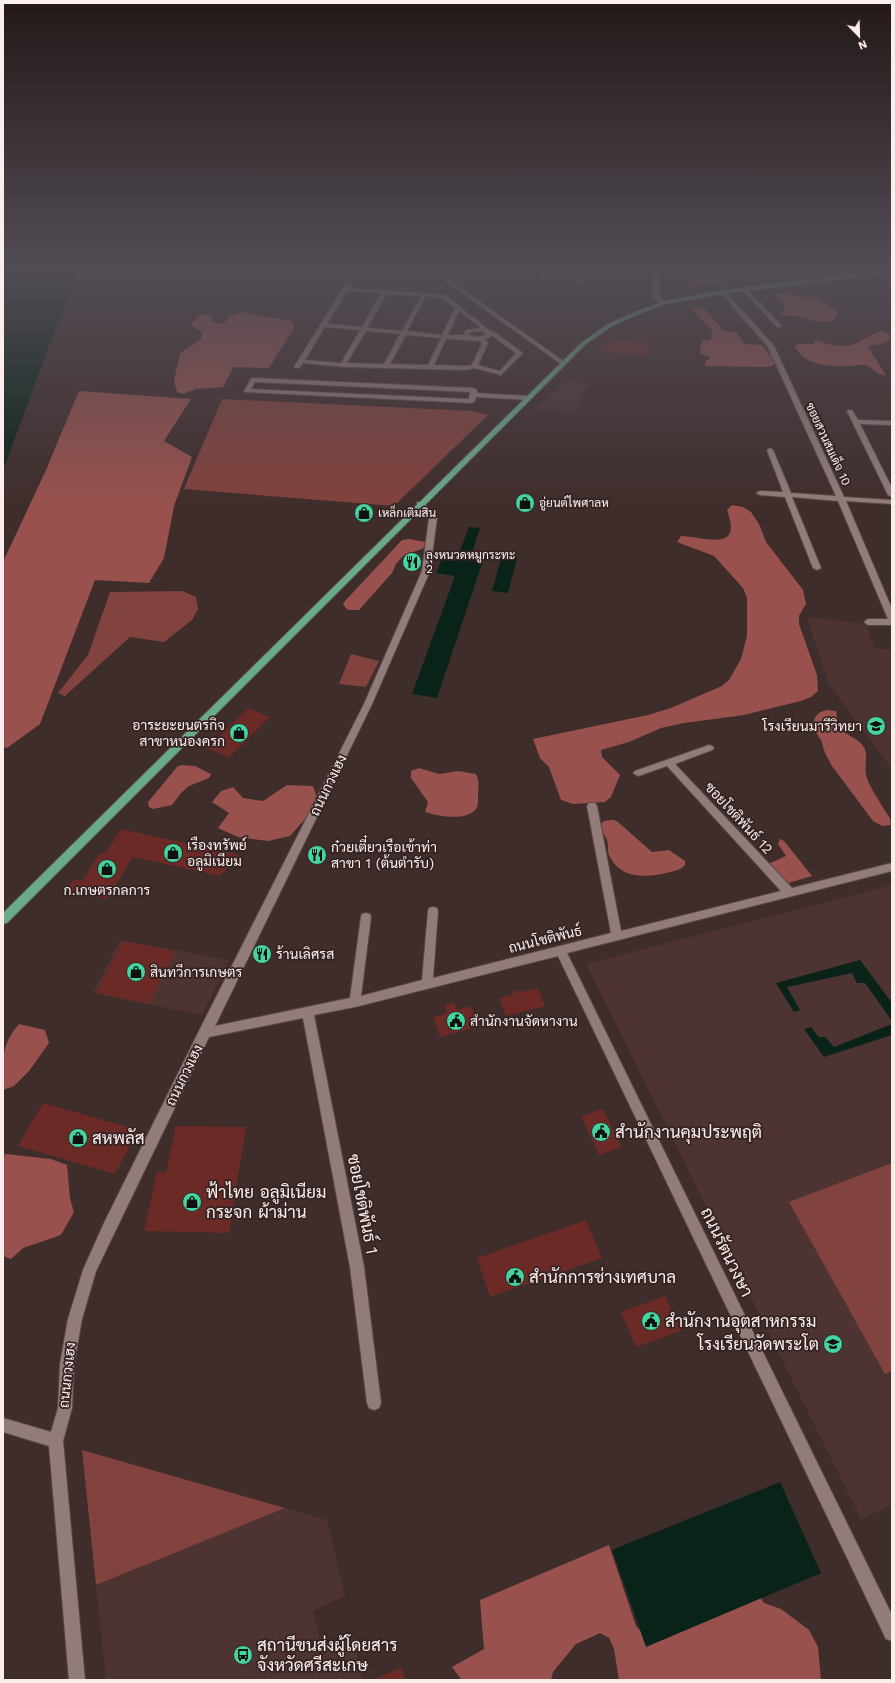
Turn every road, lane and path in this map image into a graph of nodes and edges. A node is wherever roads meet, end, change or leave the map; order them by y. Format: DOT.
graph roads {
  1 [pos="308,350"];
  2 [pos="352,350"];
  3 [pos="395,350"];
  4 [pos="439,350"];
  5 [pos="482,350"];
  6 [pos="515,350"];
  7 [pos="544,350"];
  8 [pos="577,350"];
  9 [pos="773,350"];
  10 [pos="301,361"];
  11 [pos="563,363"];
  12 [pos="343,365"];
  13 [pos="386,366"];
  14 [pos="474,366"];
  15 [pos="430,367"];
  16 [pos="297,368"];
  17 [pos="473,395"];
  18 [pos="528,398"];
  19 [pos="850,411"];
  20 [pos="856,422"];
  21 [pos="892,423"];
  22 [pos="770,450"];
  23 [pos="760,493"];
  24 [pos="789,495"];
  25 [pos="892,495"];
  26 [pos="841,498"];
  27 [pos="892,502"];
  28 [pos="420,504"];
  29 [pos="816,568"];
  30 [pos="892,619"];
  31 [pos="868,622"];
  32 [pos="892,622"];
  33 [pos="709,748"];
  34 [pos="668,762"];
  35 [pos="638,773"];
  36 [pos="592,806"];
  37 [pos="892,868"];
  38 [pos="790,893"];
  39 [pos="433,910"];
  40 [pos="366,917"];
  41 [pos="3,920"];
  42 [pos="617,937"];
  43 [pos="561,951"];
  44 [pos="427,984"];
  45 [pos="355,1002"];
  46 [pos="308,1012"];
  47 [pos="204,1033"];
  48 [pos="374,1404"];
  49 [pos="3,1426"];
  50 [pos="56,1441"];
  51 [pos="892,1633"];
  52 [pos="77,1680"];
  1 -- 10 [label="street"];
  2 -- 12 [label="street"];
  3 -- 13 [label="street"];
  4 -- 15 [label="street"];
  5 -- 14 [label="street"];
  6 -- 14 [label="street"];
  7 -- 11 [label="street"];
  8 -- 11 [label="main road"];
  9 -- 26 [label="street, ซอยสวนสมเด็จ 10"];
  10 -- 12 [label="street"];
  10 -- 16 [label="street"];
  11 -- 18 [label="main road"];
  12 -- 13 [label="street"];
  13 -- 15 [label="street"];
  14 -- 15 [label="street"];
  17 -- 17 [label="street"];
  17 -- 18 [label="street"];
  18 -- 28 [label="main road"];
  19 -- 20 [label="street"];
  20 -- 21 [label="street"];
  20 -- 25 [label="street"];
  22 -- 24 [label="street"];
  23 -- 24 [label="street"];
  24 -- 26 [label="street"];
  24 -- 29 [label="street"];
  26 -- 27 [label="street"];
  26 -- 30 [label="street, ซอยสวนสมเด็จ 10"];
  28 -- 41 [label="main road"];
  28 -- 47 [label="street, ถนนกวงเฮง"];
  31 -- 32 [label="street"];
  33 -- 34 [label="street"];
  34 -- 35 [label="street"];
  34 -- 38 [label="street, ซอยโชติพันธ์ 12"];
  36 -- 42 [label="street"];
  37 -- 38 [label="street, ถนนโชติพันธ์"];
  38 -- 42 [label="street, ถนนโชติพันธ์"];
  39 -- 44 [label="street"];
  40 -- 45 [label="street"];
  42 -- 43 [label="street, ถนนโชติพันธ์"];
  43 -- 44 [label="street, ถนนโชติพันธ์"];
  43 -- 51 [label="street, ถนนรัตนวงษา"];
  44 -- 45 [label="street, ถนนโชติพันธ์"];
  45 -- 46 [label="street, ถนนโชติพันธ์"];
  46 -- 47 [label="street, ถนนโชติพันธ์"];
  46 -- 48 [label="street, ซอยโชติพันธ์ 1"];
  47 -- 50 [label="street, ถนนกวงเฮง"];
  49 -- 50 [label="street"];
  50 -- 52 [label="street, ถนนกวงเฮง"];
}
